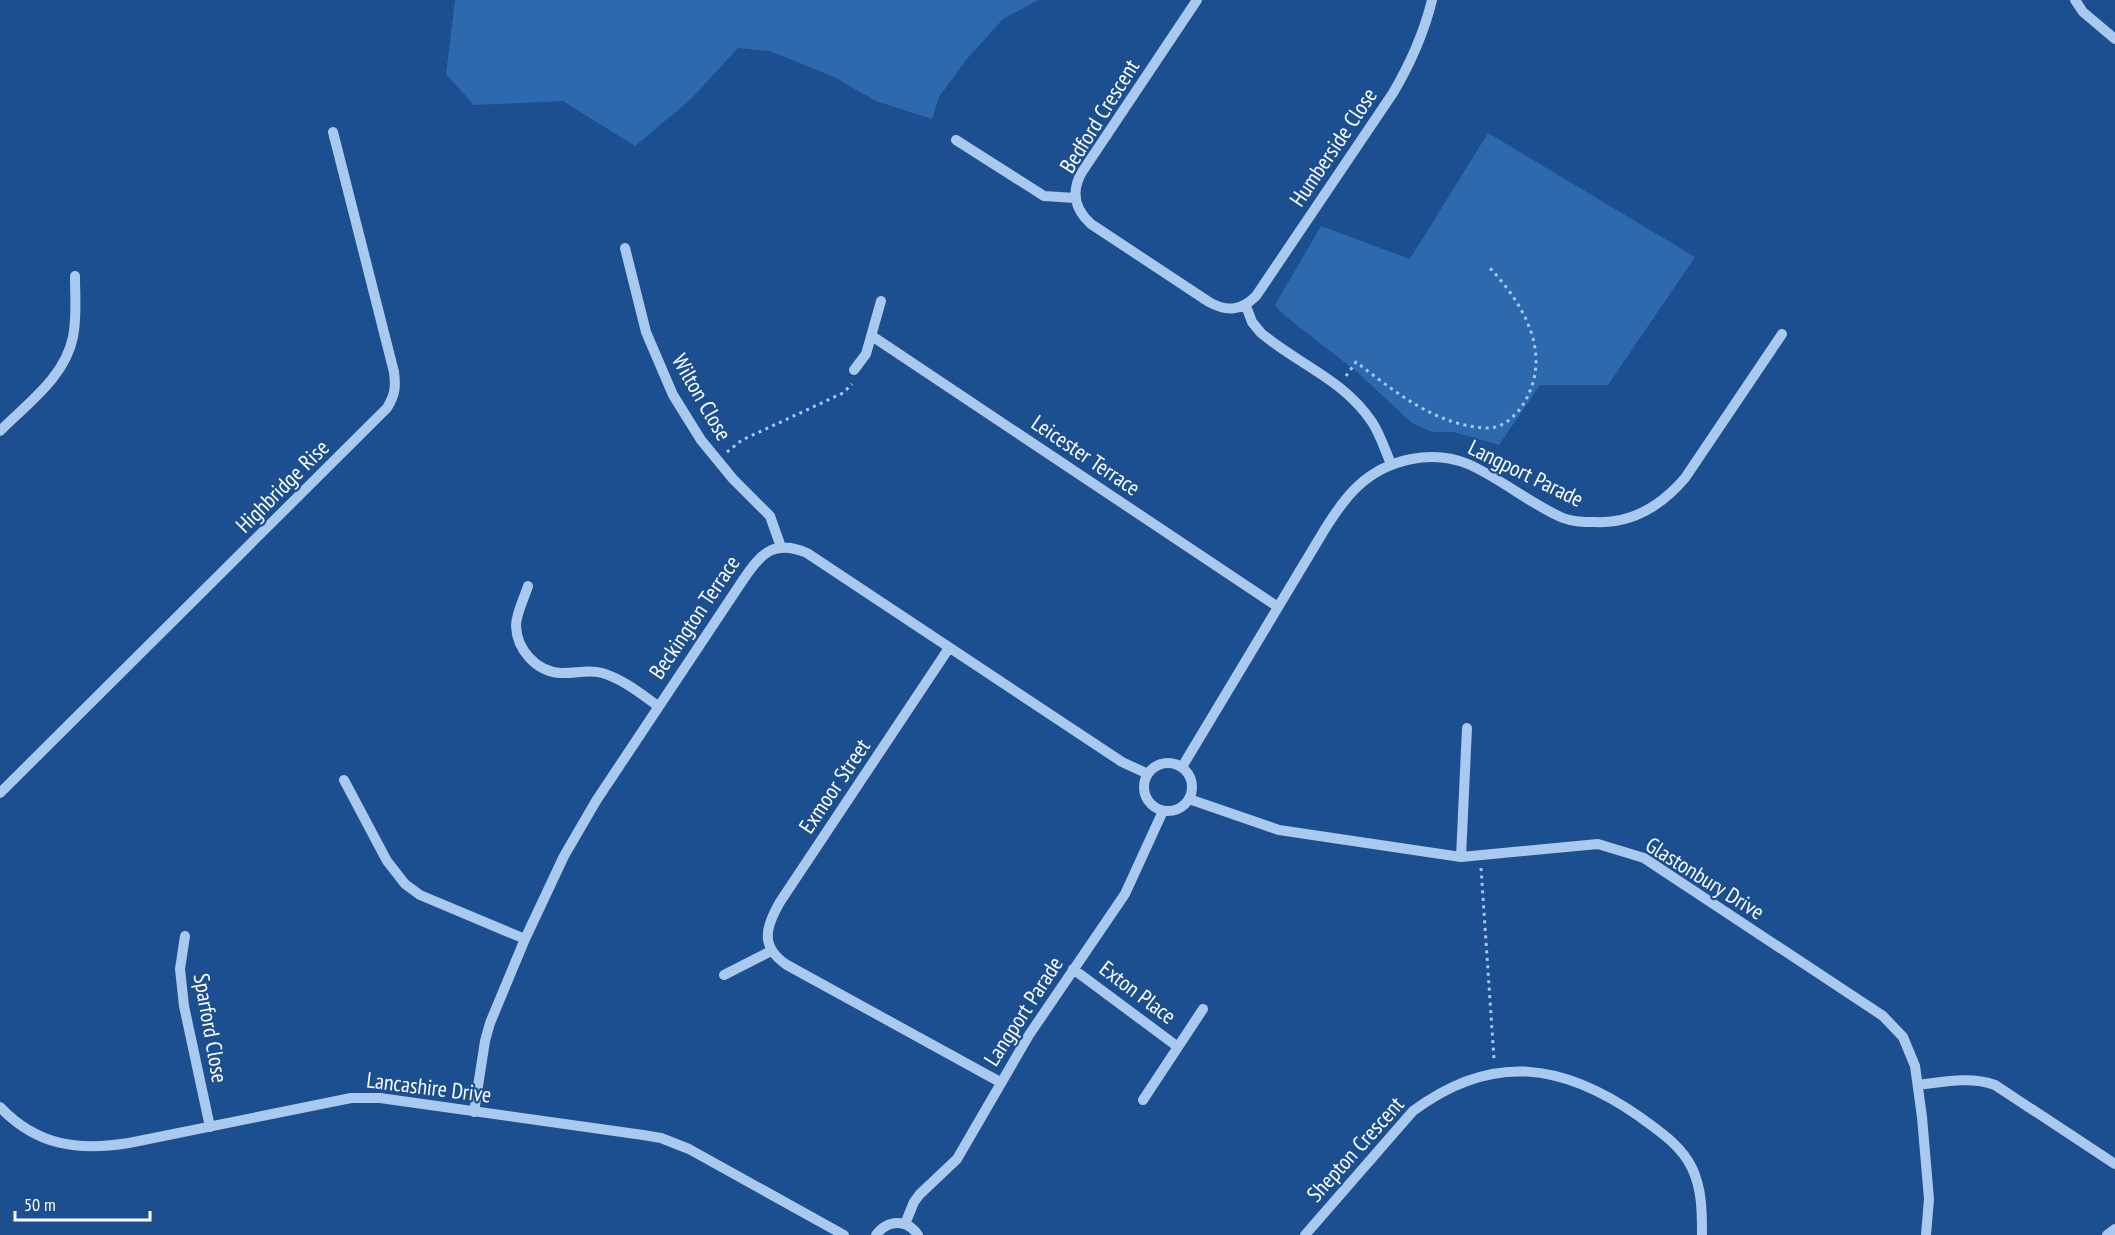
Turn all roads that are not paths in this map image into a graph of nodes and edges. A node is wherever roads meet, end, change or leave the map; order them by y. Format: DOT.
graph roads {
  1 [pos="1197,0"];
  2 [pos="1432,0"];
  3 [pos="2074,0"];
  4 [pos="2115,39"];
  5 [pos="333,132"];
  6 [pos="956,140"];
  7 [pos="1075,198"];
  8 [pos="626,248"];
  9 [pos="75,276"];
  10 [pos="881,301"];
  11 [pos="1246,306"];
  12 [pos="1782,334"];
  13 [pos="872,336"];
  14 [pos="854,370"];
  15 [pos="0,431"];
  16 [pos="1391,464"];
  17 [pos="781,547"];
  18 [pos="528,586"];
  19 [pos="1278,606"];
  20 [pos="949,648"];
  21 [pos="658,706"];
  22 [pos="1467,728"];
  23 [pos="1182,767"];
  24 [pos="1148,774"];
  25 [pos="344,780"];
  26 [pos="0,793"];
  27 [pos="1190,799"];
  28 [pos="1162,811"];
  29 [pos="1461,857"];
  30 [pos="185,936"];
  31 [pos="525,939"];
  32 [pos="771,951"];
  33 [pos="1073,969"];
  34 [pos="724,975"];
  35 [pos="1203,1009"];
  36 [pos="1178,1047"];
  37 [pos="1000,1082"];
  38 [pos="1918,1085"];
  39 [pos="1143,1100"];
  40 [pos="0,1107"];
  41 [pos="474,1112"];
  42 [pos="210,1127"];
  43 [pos="2115,1164"];
  44 [pos="905,1224"];
  45 [pos="2115,1229"];
  46 [pos="844,1235"];
  47 [pos="876,1235"];
  48 [pos="918,1235"];
  49 [pos="1306,1235"];
  50 [pos="1702,1235"];
  51 [pos="1926,1235"];
  52 [pos="2107,1235"];
  1 -- 7 [label="street, Bedford Crescent"];
  2 -- 11 [label="street, Humberside Close"];
  3 -- 4 [label="street"];
  5 -- 26 [label="street, Highbridge Rise"];
  6 -- 7 [label="street"];
  7 -- 11 [label="street, Bedford Crescent"];
  8 -- 17 [label="street, Wilton Close"];
  9 -- 15 [label="street"];
  10 -- 13 [label="street"];
  11 -- 16 [label="street"];
  12 -- 16 [label="street, Langport Parade"];
  13 -- 14 [label="street"];
  13 -- 19 [label="street, Leicester Terrace"];
  16 -- 19 [label="street, Langport Parade"];
  17 -- 20 [label="street"];
  17 -- 21 [label="street, Beckington Terrace"];
  18 -- 21 [label="street"];
  19 -- 23 [label="street, Langport Parade"];
  20 -- 24 [label="street"];
  20 -- 32 [label="street, Exmoor Street"];
  21 -- 31 [label="street, Beckington Terrace"];
  22 -- 29 [label="street"];
  23 -- 24 [label="street"];
  23 -- 27 [label="street"];
  24 -- 28 [label="street"];
  25 -- 31 [label="street"];
  27 -- 28 [label="street"];
  27 -- 29 [label="street, Glastonbury Drive"];
  28 -- 33 [label="street, Langport Parade"];
  29 -- 38 [label="street, Glastonbury Drive"];
  30 -- 42 [label="street, Sparford Close"];
  31 -- 41 [label="street, Beckington Terrace"];
  32 -- 34 [label="street"];
  32 -- 37 [label="street"];
  33 -- 36 [label="street, Exton Place"];
  33 -- 37 [label="street, Langport Parade"];
  35 -- 36 [label="street, Exton Place"];
  36 -- 39 [label="street, Exton Place"];
  37 -- 44 [label="street, Langport Parade"];
  38 -- 43 [label="street"];
  38 -- 51 [label="street, Glastonbury Drive"];
  40 -- 42 [label="street, Lancashire Drive"];
  41 -- 42 [label="street, Lancashire Drive"];
  41 -- 46 [label="street, Lancashire Drive"];
  44 -- 47 [label="street"];
  44 -- 48 [label="street"];
  45 -- 52 [label="street"];
  49 -- 50 [label="street, Shepton Crescent"];
}
